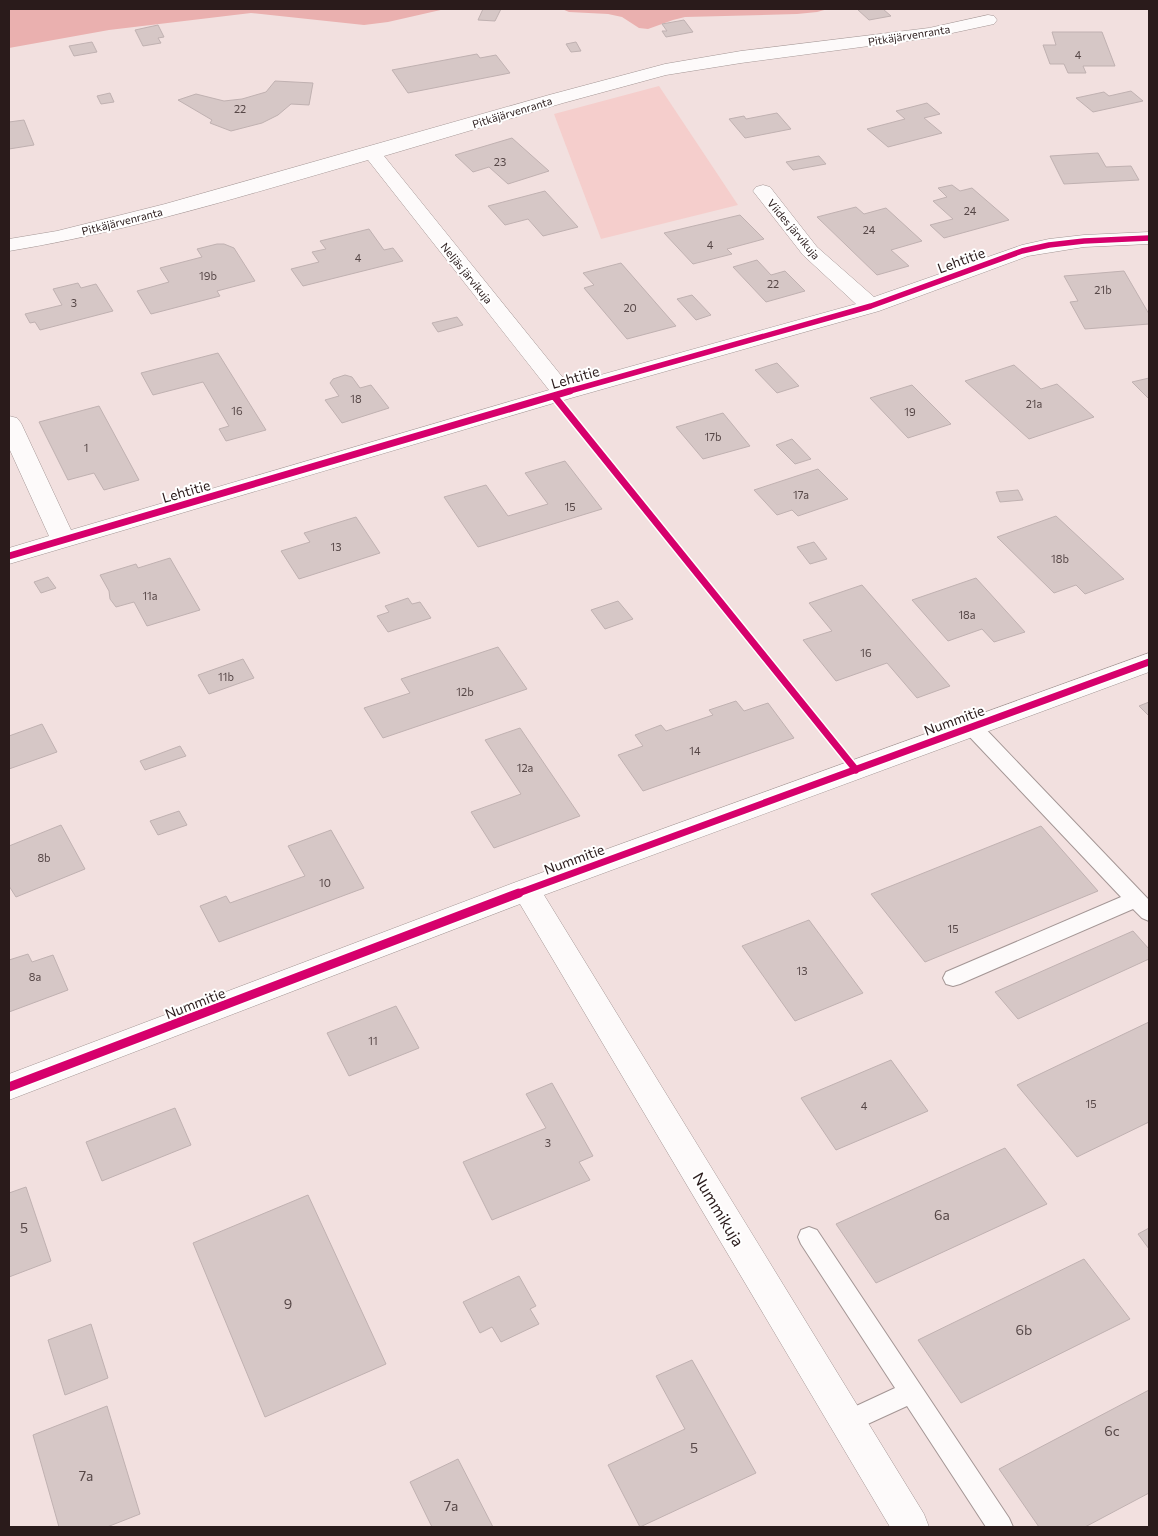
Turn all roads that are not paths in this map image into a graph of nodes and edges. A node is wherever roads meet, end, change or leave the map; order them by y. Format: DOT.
graph roads {
  1 [pos="988,20"];
  2 [pos="372,153"];
  3 [pos="763,191"];
  4 [pos="1149,238"];
  5 [pos="9,245"];
  6 [pos="871,306"];
  7 [pos="563,393"];
  8 [pos="9,422"];
  9 [pos="63,540"];
  10 [pos="9,556"];
  11 [pos="1149,662"];
  12 [pos="972,727"];
  13 [pos="526,890"];
  14 [pos="1135,898"];
  15 [pos="1149,913"];
  16 [pos="953,978"];
  17 [pos="9,1087"];
  18 [pos="809,1237"];
  19 [pos="911,1392"];
  20 [pos="848,1422"];
  21 [pos="911,1527"];
  22 [pos="1000,1527"];
  1 -- 2 [label="street, Pitkäjärvenranta"];
  2 -- 5 [label="street, Pitkäjärvenranta"];
  2 -- 7 [label="street, Neljäs järvikuja"];
  3 -- 6 [label="street, Viides järvikuja"];
  4 -- 6 [label="street, Lehtitie"];
  6 -- 7 [label="street, Lehtitie"];
  7 -- 9 [label="street, Lehtitie"];
  8 -- 9 [label="street"];
  9 -- 10 [label="street, Lehtitie"];
  11 -- 12 [label="street, Nummitie"];
  12 -- 13 [label="street, Nummitie"];
  12 -- 14 [label="lane"];
  13 -- 17 [label="street, Nummitie"];
  13 -- 20 [label="street, Nummikuja"];
  14 -- 15 [label="lane"];
  14 -- 16 [label="lane"];
  18 -- 19 [label="lane"];
  19 -- 20 [label="lane"];
  19 -- 22 [label="lane"];
  20 -- 21 [label="street, Nummikuja"];
}
